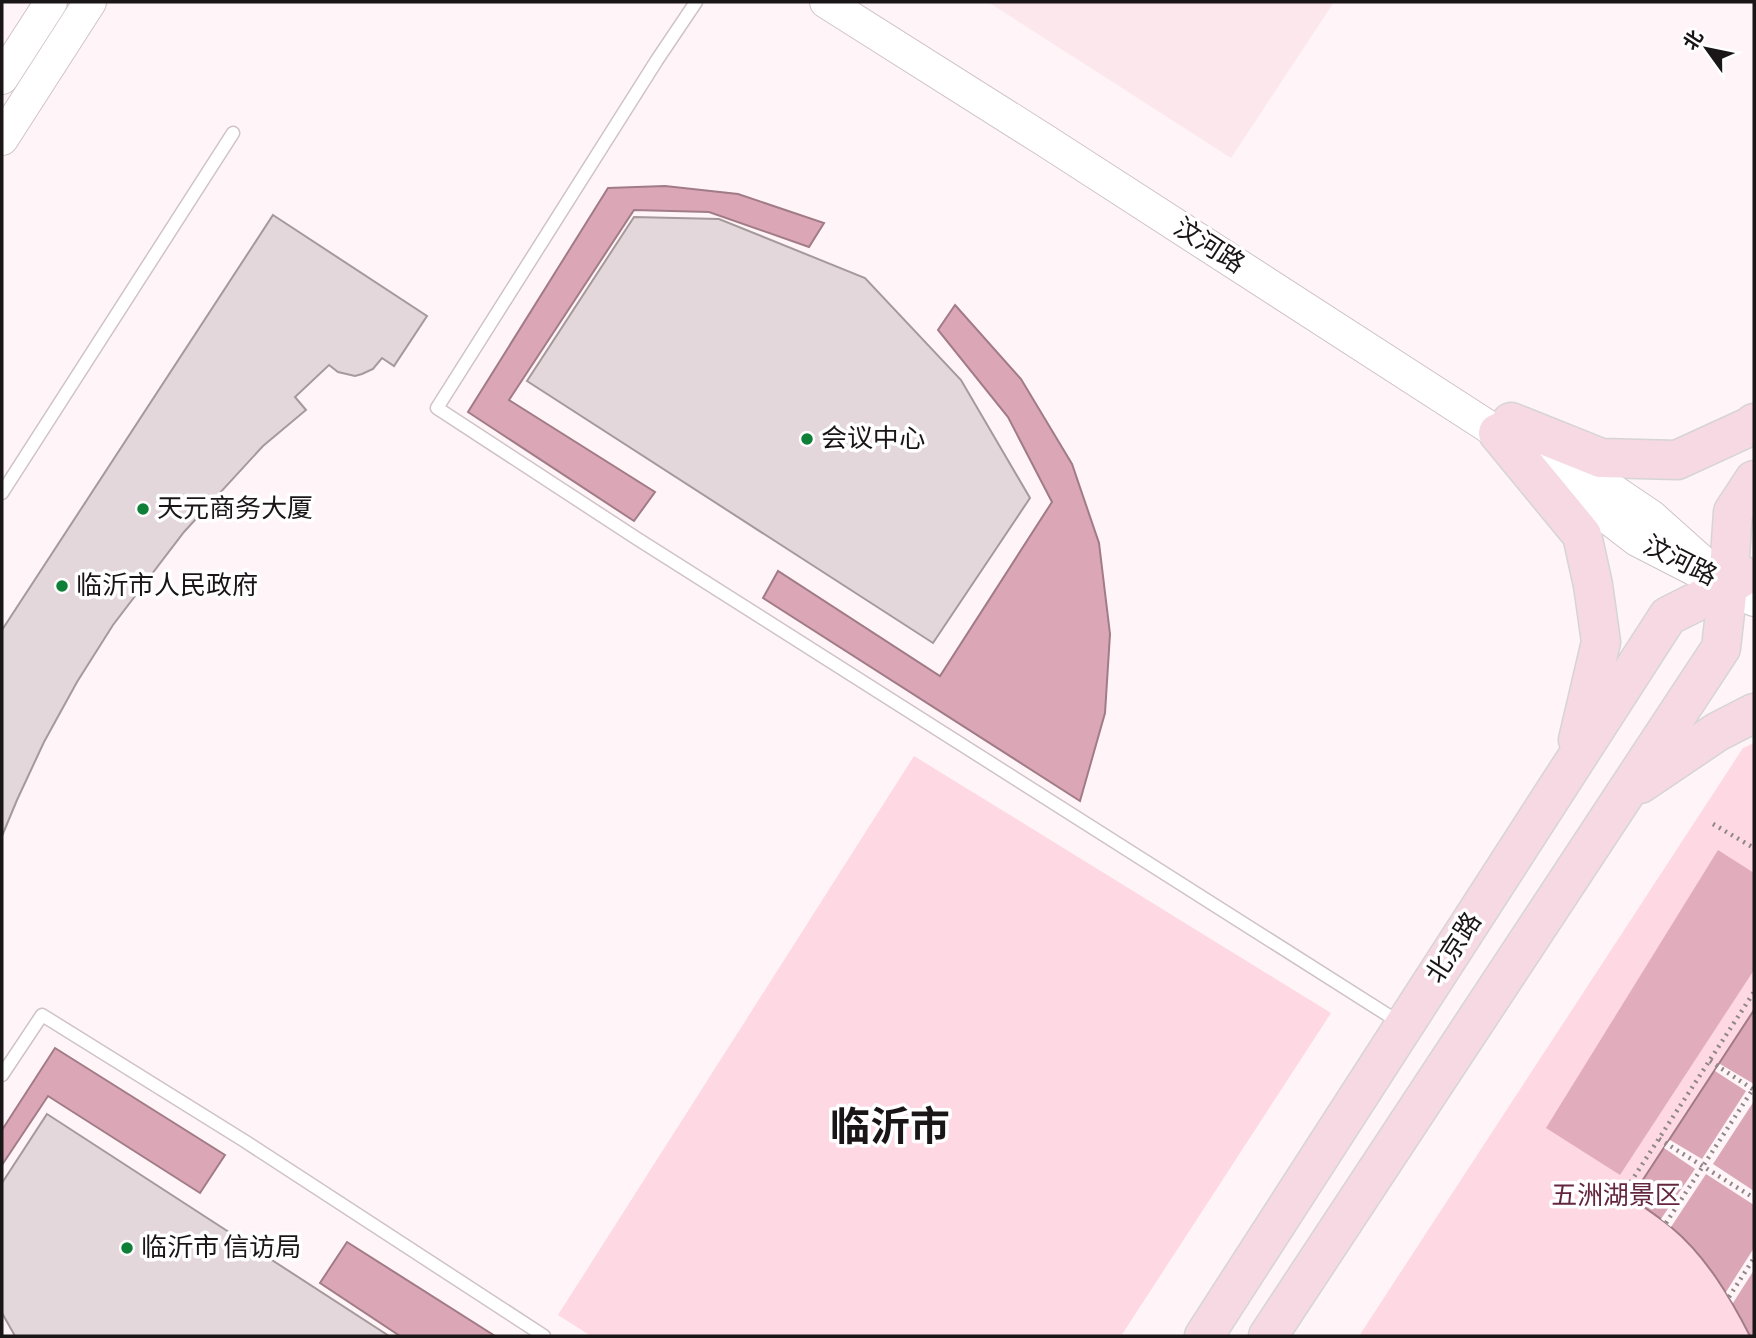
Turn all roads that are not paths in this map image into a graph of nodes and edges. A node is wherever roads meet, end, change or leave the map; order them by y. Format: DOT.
graph roads {
  1 [pos="51,2"];
  2 [pos="90,2"];
  3 [pos="696,2"];
  4 [pos="827,2"];
  5 [pos="857,2"];
  6 [pos="2,78"];
  7 [pos="233,133"];
  8 [pos="2,139"];
  9 [pos="1754,423"];
  10 [pos="1504,428"];
  11 [pos="1754,480"];
  12 [pos="2,493"];
  13 [pos="1748,591"];
  14 [pos="1754,713"];
  15 [pos="1571,767"];
  16 [pos="1624,795"];
  17 [pos="1404,1026"];
  18 [pos="2,1075"];
  19 [pos="544,1336"];
  20 [pos="1204,1336"];
  21 [pos="1268,1336"];
  1 -- 6 [label="street"];
  2 -- 8 [label="street"];
  3 -- 17 [label="lane"];
  4 -- 10 [label="street, 汶河路"];
  5 -- 10 [label="street, 汶河路"];
  7 -- 12 [label="lane"];
  9 -- 10 [label="main road"];
  10 -- 13 [label="street, 汶河路"];
  10 -- 15 [label="main road"];
  11 -- 13 [label="main road"];
  13 -- 15 [label="main road, 北京路"];
  13 -- 16 [label="main road"];
  14 -- 16 [label="main road"];
  15 -- 17 [label="main road, 北京路"];
  16 -- 21 [label="main road"];
  17 -- 20 [label="main road, 北京路"];
  18 -- 19 [label="lane"];
}
